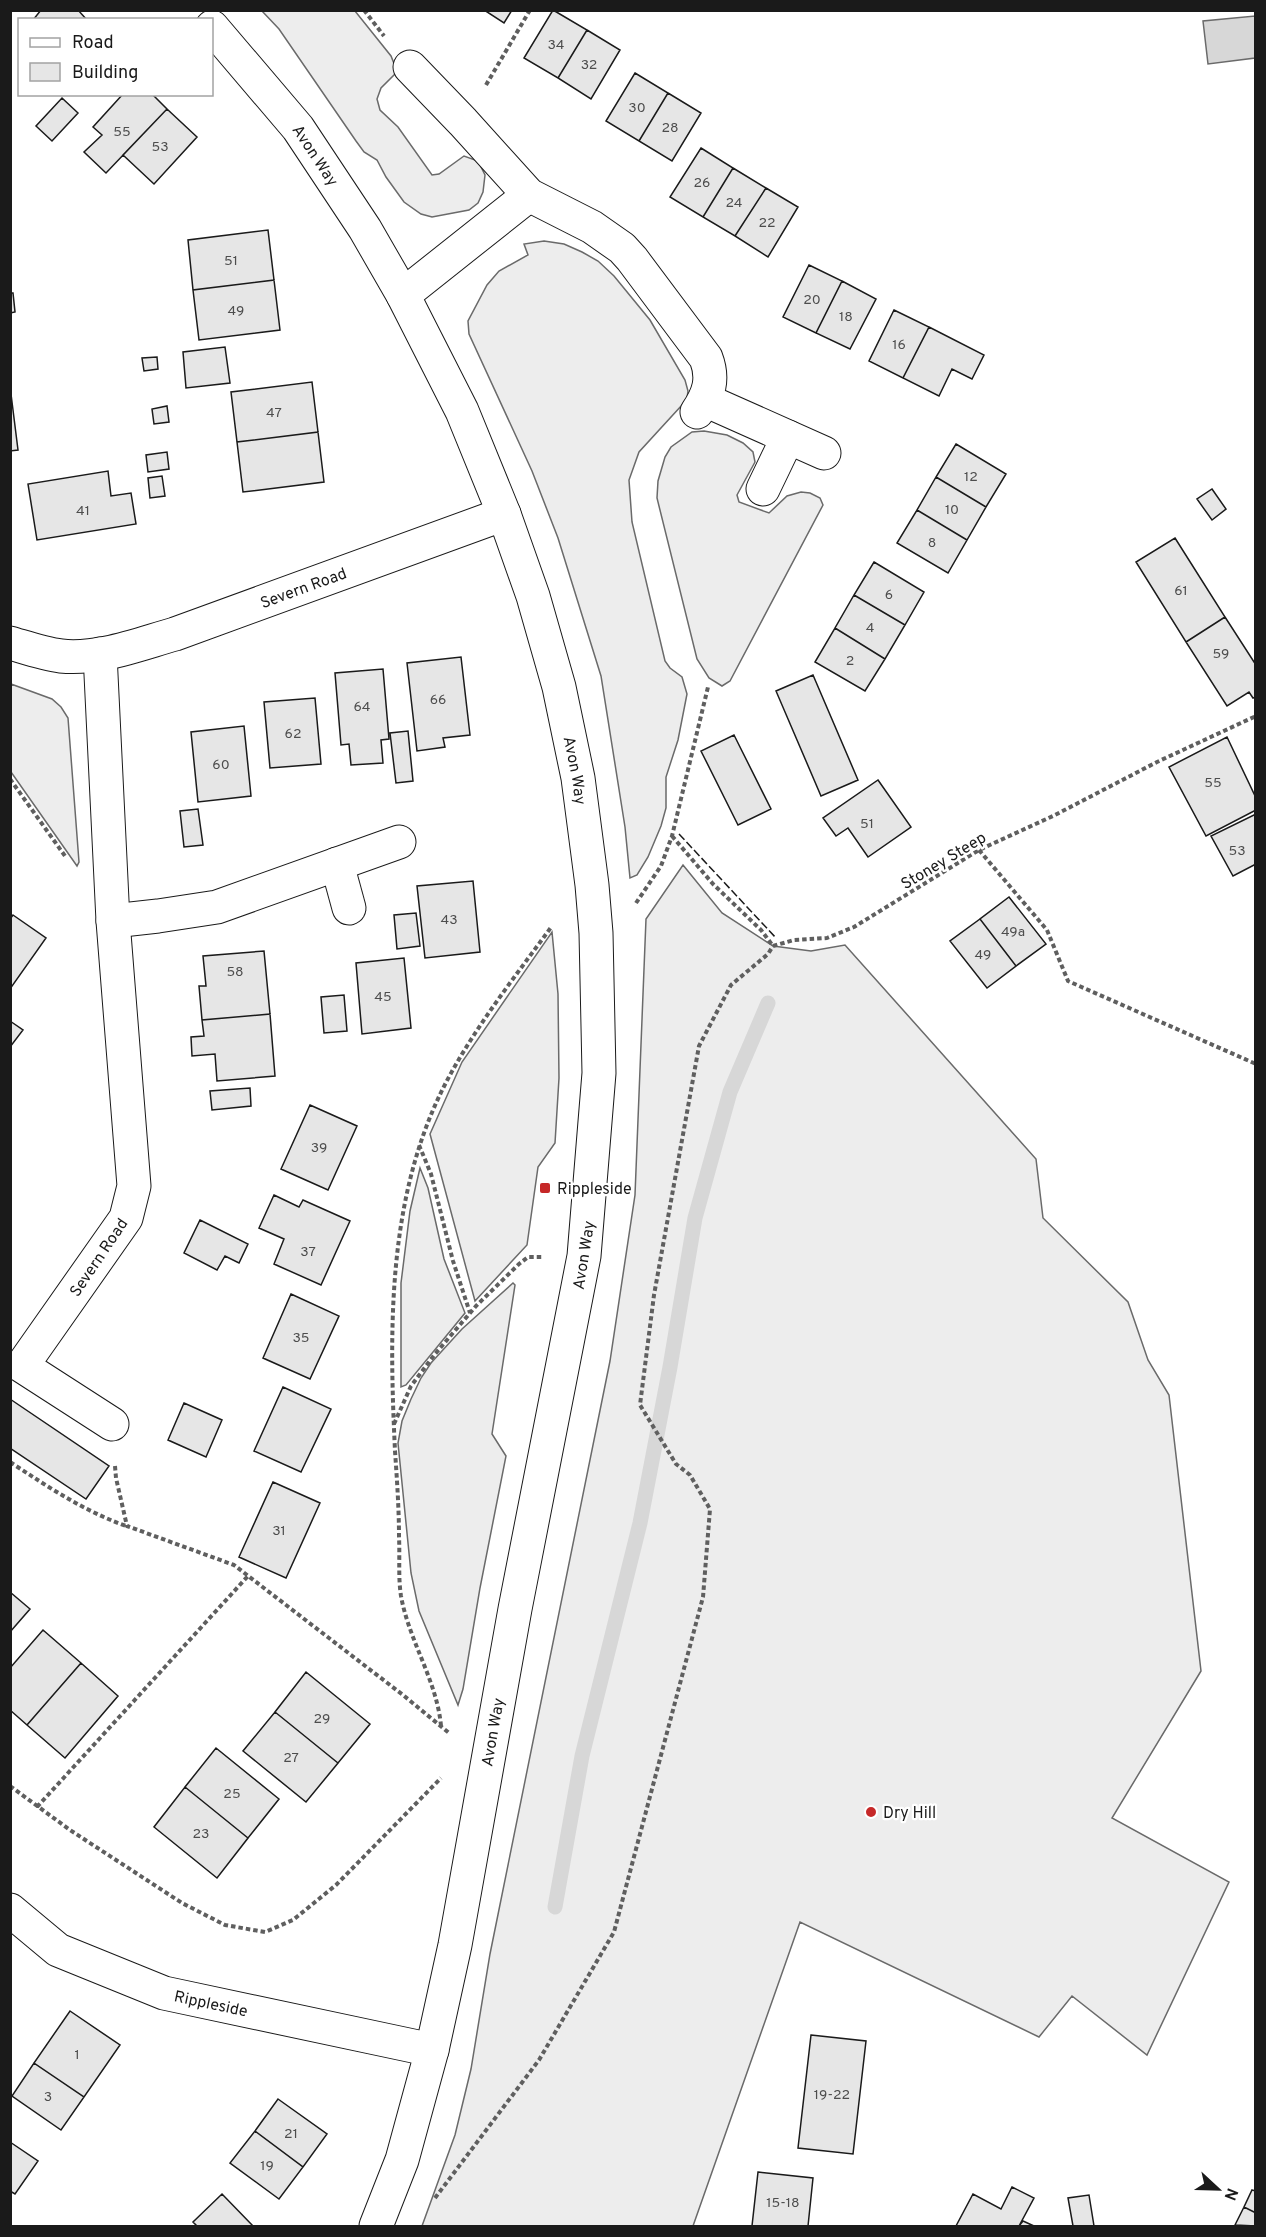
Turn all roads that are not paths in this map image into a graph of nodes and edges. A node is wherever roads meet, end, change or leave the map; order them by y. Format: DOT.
graph roads {
  1 [pos="213,28"];
  2 [pos="410,67"];
  3 [pos="529,195"];
  4 [pos="403,295"];
  5 [pos="788,437"];
  6 [pos="824,453"];
  7 [pos="763,489"];
  8 [pos="504,514"];
  9 [pos="10,643"];
  10 [pos="100,654"];
  11 [pos="399,843"];
  12 [pos="337,864"];
  13 [pos="349,908"];
  14 [pos="112,921"];
  15 [pos="112,1424"];
  16 [pos="14,1923"];
  17 [pos="432,2050"];
  18 [pos="379,2220"];
  1 -- 4 [label="street, Avon Way"];
  2 -- 3 [label="street"];
  3 -- 4 [label="street"];
  3 -- 5 [label="street"];
  4 -- 8 [label="street, Avon Way"];
  5 -- 6 [label="street"];
  5 -- 7 [label="street"];
  8 -- 10 [label="street, Severn Road"];
  8 -- 17 [label="street, Avon Way"];
  9 -- 10 [label="street, Severn Road"];
  10 -- 14 [label="street, Severn Road"];
  11 -- 12 [label="street"];
  12 -- 13 [label="street"];
  12 -- 14 [label="street"];
  14 -- 15 [label="street, Severn Road"];
  16 -- 17 [label="street, Rippleside"];
  17 -- 18 [label="street, Avon Way"];
}
